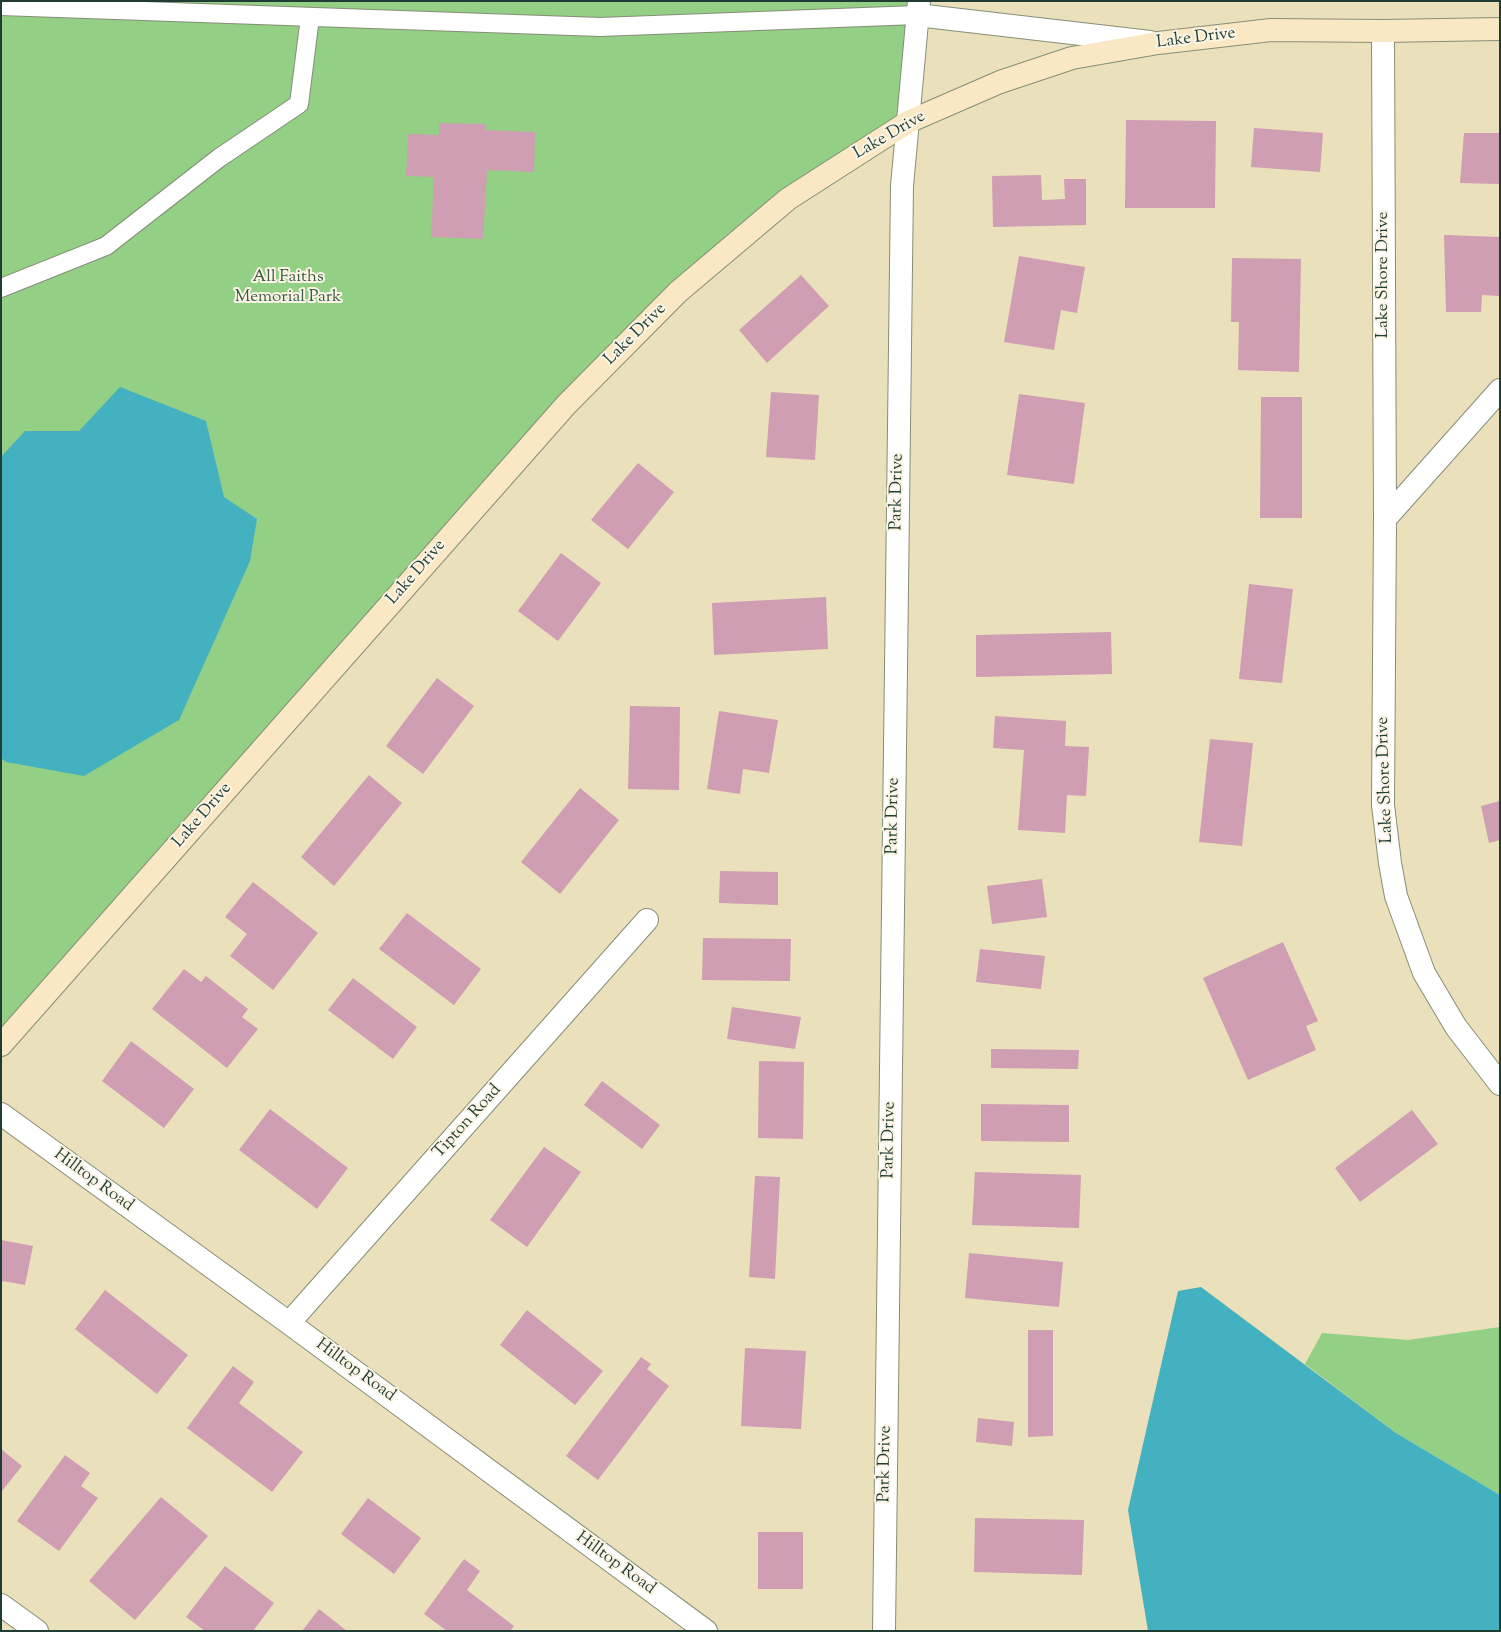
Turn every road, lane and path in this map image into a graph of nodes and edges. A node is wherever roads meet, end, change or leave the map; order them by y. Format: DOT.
graph roads {
  1 [pos="1,6"];
  2 [pos="918,8"];
  3 [pos="310,17"];
  4 [pos="1500,29"];
  5 [pos="1383,31"];
  6 [pos="1158,43"];
  7 [pos="908,122"];
  8 [pos="1,288"];
  9 [pos="1500,390"];
  10 [pos="1385,519"];
  11 [pos="646,920"];
  12 [pos="1,1045"];
  13 [pos="1500,1084"];
  14 [pos="1,1114"];
  15 [pos="289,1323"];
  16 [pos="1,1605"];
  17 [pos="37,1631"];
  18 [pos="706,1631"];
  19 [pos="884,1631"];
  1 -- 3 [label="lane"];
  2 -- 3 [label="lane"];
  2 -- 6 [label="street"];
  2 -- 7 [label="street, Park Drive"];
  3 -- 8 [label="lane"];
  4 -- 5 [label="street, Lake Drive"];
  5 -- 6 [label="street, Lake Drive"];
  5 -- 10 [label="street, Lake Shore Drive"];
  6 -- 7 [label="street, Lake Drive"];
  7 -- 12 [label="street, Lake Drive"];
  7 -- 19 [label="street, Park Drive"];
  9 -- 10 [label="street"];
  10 -- 13 [label="street, Lake Shore Drive"];
  11 -- 15 [label="street, Tipton Road"];
  14 -- 15 [label="street, Hilltop Road"];
  15 -- 18 [label="street, Hilltop Road"];
  16 -- 17 [label="street"];
}
